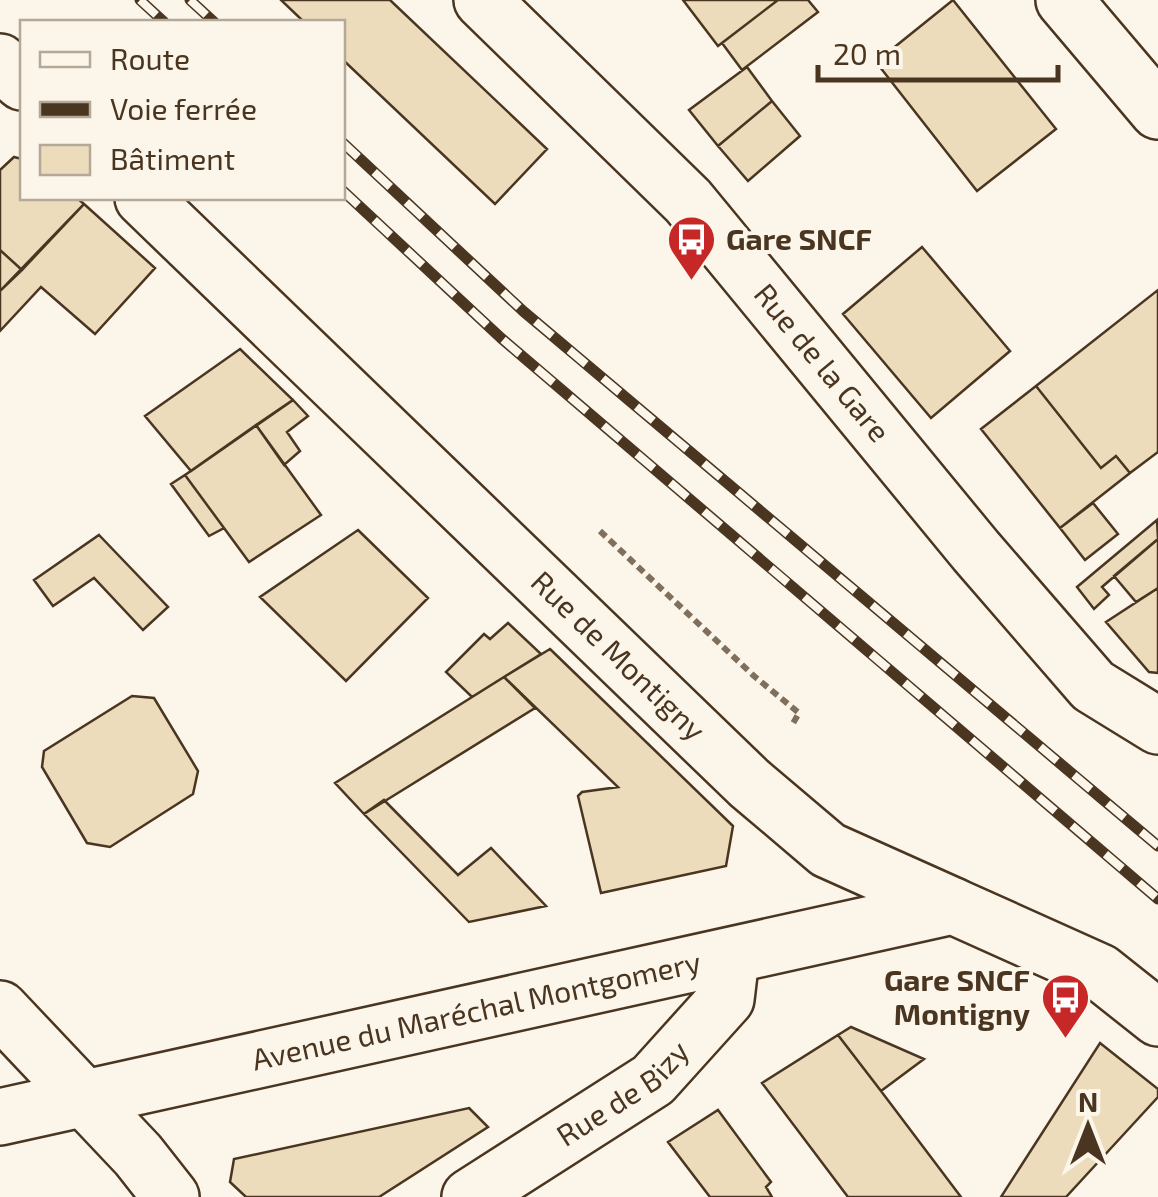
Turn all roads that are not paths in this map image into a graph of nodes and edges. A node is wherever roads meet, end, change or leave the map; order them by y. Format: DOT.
graph roads {
  1 [pos="482,0"];
  2 [pos="1064,0"];
  3 [pos="0,62"];
  4 [pos="20,80"];
  5 [pos="20,97"];
  6 [pos="1158,111"];
  7 [pos="0,114"];
  8 [pos="145,200"];
  9 [pos="1158,726"];
  10 [pos="954,906"];
  11 [pos="731,957"];
  12 [pos="0,1009"];
  13 [pos="1158,1018"];
  14 [pos="83,1098"];
  15 [pos="0,1116"];
  16 [pos="171,1197"];
  17 [pos="470,1197"];
  1 -- 9 [label="street, Rue de la Gare"];
  2 -- 6 [label="street"];
  3 -- 4 [label="street"];
  5 -- 7 [label="street"];
  8 -- 10 [label="street, Rue de Montigny"];
  10 -- 11 [label="street, Avenue du Maréchal Montgomery"];
  10 -- 13 [label="street, Rue de Montigny"];
  11 -- 14 [label="street, Avenue du Maréchal Montgomery"];
  11 -- 17 [label="street, Rue de Bizy"];
  12 -- 14 [label="street"];
  14 -- 15 [label="street, Avenue du Maréchal Montgomery"];
  14 -- 16 [label="street"];
}
